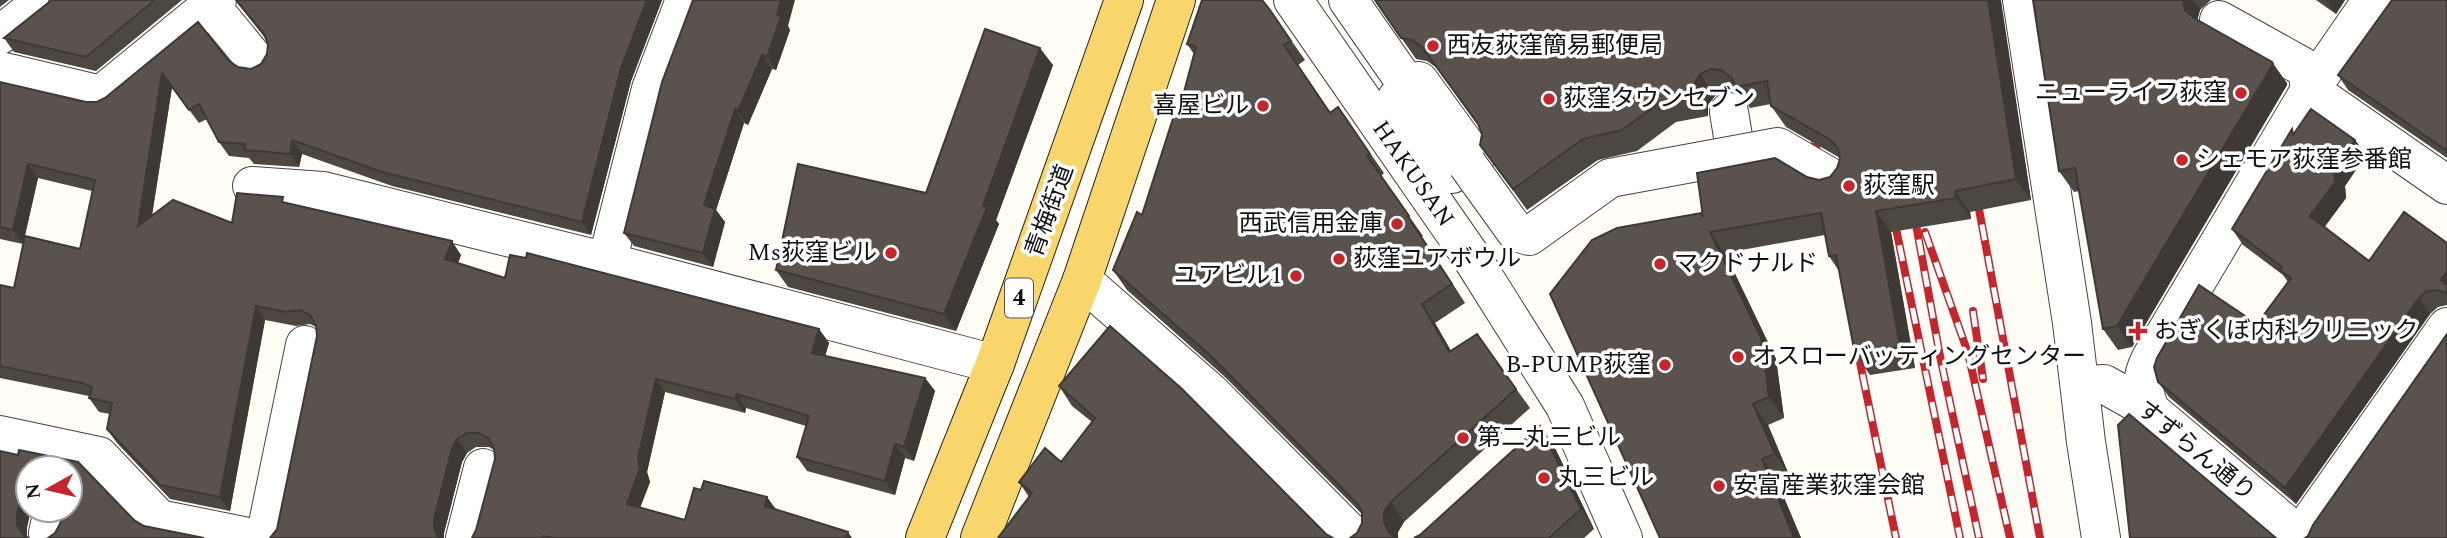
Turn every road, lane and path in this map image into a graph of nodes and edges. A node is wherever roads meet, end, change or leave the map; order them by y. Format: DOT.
graph roads {
  1 [pos="44,0"];
  2 [pos="1124,0"];
  3 [pos="1176,0"];
  4 [pos="1293,0"];
  5 [pos="1348,0"];
  6 [pos="2022,0"];
  7 [pos="2372,0"];
  8 [pos="214,3"];
  9 [pos="675,3"];
  10 [pos="2219,20"];
  11 [pos="0,35"];
  12 [pos="256,61"];
  13 [pos="0,71"];
  14 [pos="2310,90"];
  15 [pos="1729,112"];
  16 [pos="1736,155"];
  17 [pos="1833,179"];
  18 [pos="2447,185"];
  19 [pos="252,186"];
  20 [pos="607,262"];
  21 [pos="1082,280"];
  22 [pos="2447,327"];
  23 [pos="305,345"];
  24 [pos="995,364"];
  25 [pos="2081,386"];
  26 [pos="1565,406"];
  27 [pos="2150,410"];
  28 [pos="1536,432"];
  29 [pos="0,435"];
  30 [pos="54,454"];
  31 [pos="84,457"];
  32 [pos="483,468"];
  33 [pos="2301,537"];
  34 [pos="253,538"];
  35 [pos="265,538"];
  36 [pos="465,538"];
  37 [pos="925,538"];
  38 [pos="980,538"];
  39 [pos="1355,538"];
  40 [pos="1623,538"];
  41 [pos="2101,538"];
  1 -- 11 [label="street"];
  2 -- 24 [label="main road, 青梅街道 / 4"];
  3 -- 21 [label="main road, 4"];
  4 -- 26 [label="street, HAKUSAN"];
  5 -- 16 [label="street, bridge"];
  6 -- 25 [label="street"];
  7 -- 14 [label="street"];
  8 -- 12 [label="street"];
  8 -- 13 [label="street"];
  9 -- 20 [label="street"];
  10 -- 14 [label="street"];
  14 -- 18 [label="street"];
  14 -- 27 [label="street"];
  15 -- 16 [label="street"];
  16 -- 17 [label="street, bridge"];
  19 -- 20 [label="street"];
  20 -- 24 [label="street"];
  21 -- 38 [label="main road, 4"];
  21 -- 39 [label="street"];
  22 -- 33 [label="street"];
  23 -- 35 [label="street"];
  24 -- 37 [label="main road, 青梅街道 / 4"];
  25 -- 27 [label="street, すずらん通り"];
  25 -- 41 [label="street"];
  26 -- 28 [label="street"];
  26 -- 40 [label="street, HAKUSAN"];
  27 -- 33 [label="street, すずらん通り"];
  29 -- 30 [label="street"];
  31 -- 34 [label="street"];
  32 -- 36 [label="street"];
}
